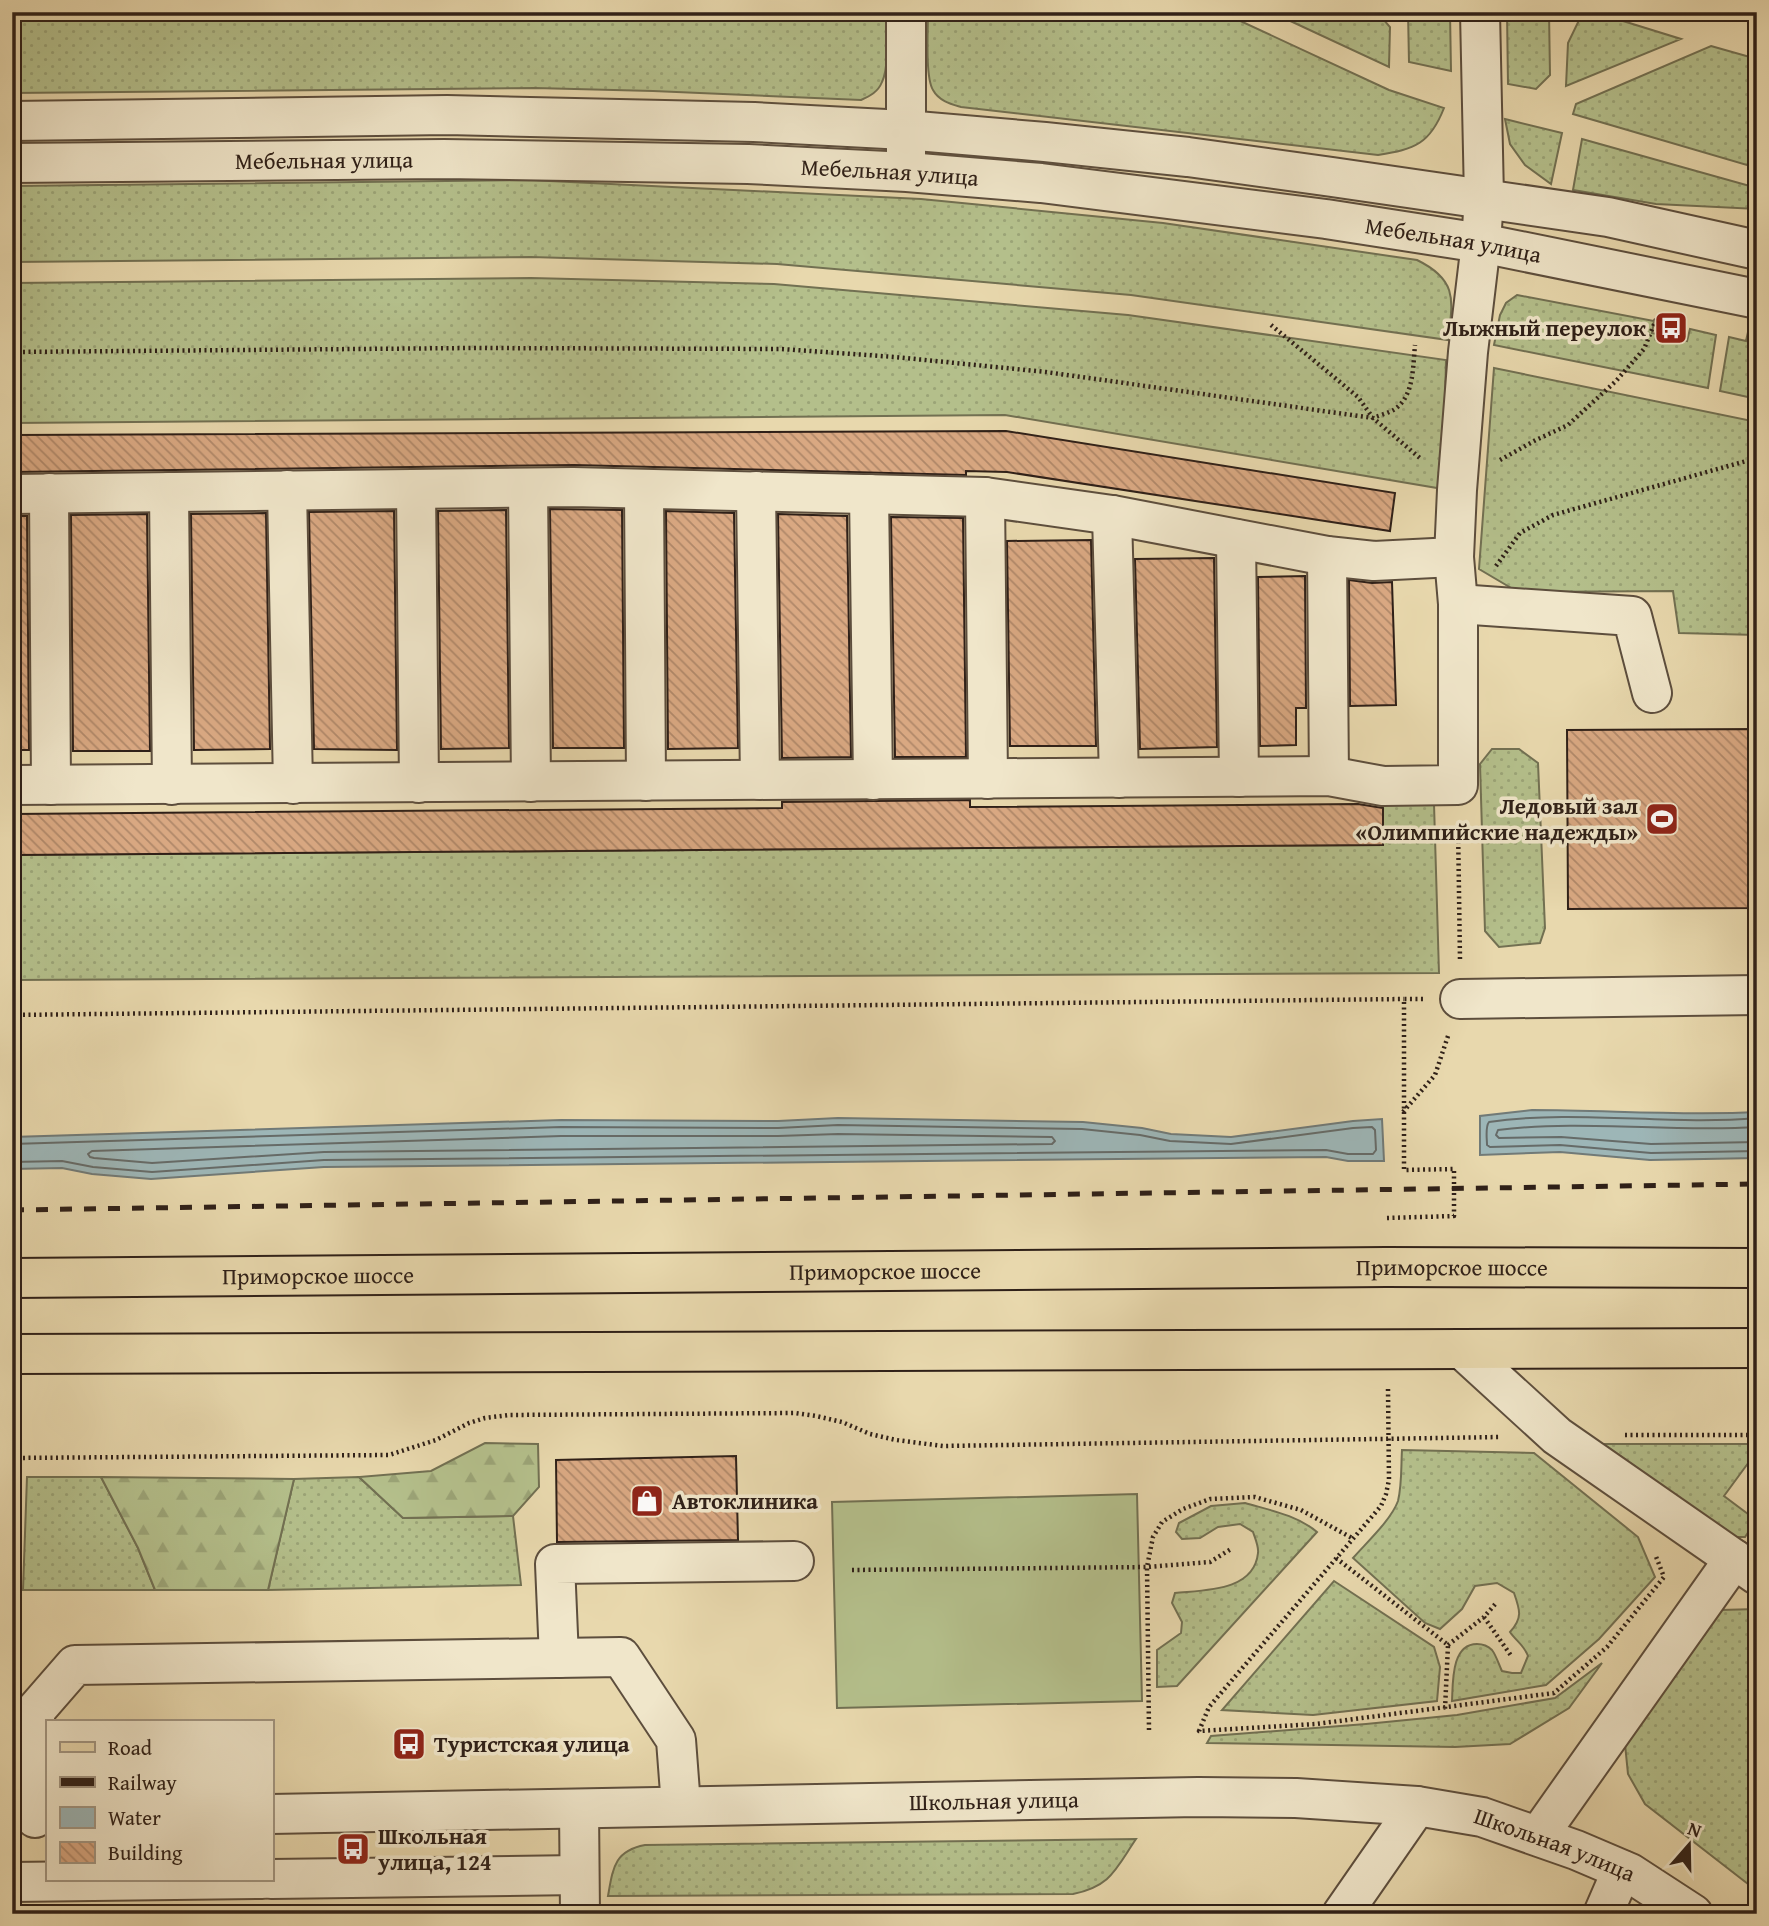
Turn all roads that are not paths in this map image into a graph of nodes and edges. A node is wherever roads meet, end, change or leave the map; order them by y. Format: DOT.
graph roads {
  1 [pos="906,12"];
  2 [pos="1480,12"];
  3 [pos="12,121"];
  4 [pos="905,130"];
  5 [pos="12,163"];
  6 [pos="907,172"];
  7 [pos="1484,198"];
  8 [pos="1481,243"];
  9 [pos="1757,250"];
  10 [pos="1757,299"];
  11 [pos="528,488"];
  12 [pos="416,489"];
  13 [pos="644,489"];
  14 [pos="287,490"];
  15 [pos="756,491"];
  16 [pos="169,492"];
  17 [pos="31,493"];
  18 [pos="869,494"];
  19 [pos="985,496"];
  20 [pos="1112,515"];
  21 [pos="1236,539"];
  22 [pos="1327,556"];
  23 [pos="1454,556"];
  24 [pos="1465,605"];
  25 [pos="1652,693"];
  26 [pos="1329,776"];
  27 [pos="1239,777"];
  28 [pos="1119,778"];
  29 [pos="988,779"];
  30 [pos="760,780"];
  31 [pos="873,780"];
  32 [pos="646,781"];
  33 [pos="531,782"];
  34 [pos="419,783"];
  35 [pos="293,784"];
  36 [pos="12,785"];
  37 [pos="51,785"];
  38 [pos="172,785"];
  39 [pos="1757,995"];
  40 [pos="1460,999"];
  41 [pos="1757,1268"];
  42 [pos="12,1278"];
  43 [pos="1757,1349"];
  44 [pos="1464,1351"];
  45 [pos="12,1353"];
  46 [pos="794,1561"];
  47 [pos="1746,1567"];
  48 [pos="559,1658"];
  49 [pos="681,1806"];
  50 [pos="1417,1806"];
  51 [pos="579,1809"];
  52 [pos="273,1814"];
  53 [pos="32,1818"];
  54 [pos="1538,1836"];
  55 [pos="1622,1870"];
  56 [pos="579,1875"];
  57 [pos="273,1879"];
  58 [pos="95,1881"];
  59 [pos="12,1882"];
  60 [pos="580,1914"];
  61 [pos="1342,1914"];
  62 [pos="1603,1914"];
  63 [pos="1693,1914"];
  1 -- 4 [label="street"];
  2 -- 7 [label="street"];
  3 -- 4 [label="street, Мебельная улица"];
  4 -- 6 [label="street"];
  4 -- 7 [label="street, Мебельная улица"];
  5 -- 6 [label="street, Мебельная улица"];
  6 -- 8 [label="street, Мебельная улица"];
  7 -- 8 [label="street"];
  7 -- 9 [label="street, Мебельная улица"];
  8 -- 10 [label="street, Мебельная улица"];
  8 -- 23 [label="street"];
  11 -- 12 [label="street"];
  11 -- 13 [label="street"];
  11 -- 33 [label="street"];
  12 -- 14 [label="street"];
  12 -- 34 [label="street"];
  13 -- 15 [label="street"];
  13 -- 32 [label="street"];
  14 -- 16 [label="street"];
  14 -- 35 [label="street"];
  15 -- 18 [label="street"];
  15 -- 30 [label="street"];
  16 -- 17 [label="street"];
  16 -- 38 [label="street"];
  17 -- 37 [label="street"];
  18 -- 19 [label="street"];
  18 -- 31 [label="street"];
  19 -- 20 [label="street"];
  19 -- 29 [label="street"];
  20 -- 21 [label="street"];
  20 -- 28 [label="street"];
  21 -- 22 [label="street"];
  21 -- 27 [label="street"];
  22 -- 23 [label="street"];
  22 -- 26 [label="street"];
  23 -- 24 [label="street"];
  24 -- 25 [label="street"];
  24 -- 26 [label="street"];
  26 -- 27 [label="street"];
  27 -- 28 [label="street"];
  28 -- 29 [label="street"];
  29 -- 31 [label="street"];
  30 -- 31 [label="street"];
  30 -- 32 [label="street"];
  32 -- 33 [label="street"];
  33 -- 34 [label="street"];
  34 -- 35 [label="street"];
  35 -- 38 [label="street"];
  36 -- 37 [label="street"];
  37 -- 38 [label="street"];
  39 -- 40 [label="street"];
  41 -- 42 [label="main road, Приморское шоссе"];
  43 -- 44 [label="main road"];
  44 -- 45 [label="main road"];
  44 -- 47 [label="street"];
  46 -- 48 [label="street"];
  47 -- 54 [label="street"];
  48 -- 49 [label="street"];
  48 -- 53 [label="street"];
  49 -- 50 [label="street, Школьная улица"];
  49 -- 51 [label="street, Школьная улица"];
  50 -- 54 [label="street, Школьная улица"];
  50 -- 61 [label="street"];
  51 -- 52 [label="street, Школьная улица"];
  51 -- 56 [label="street"];
  54 -- 55 [label="street, Школьная улица"];
  55 -- 62 [label="street"];
  55 -- 63 [label="street, Школьная улица"];
  56 -- 57 [label="street"];
  56 -- 60 [label="street"];
  58 -- 59 [label="street"];
}
